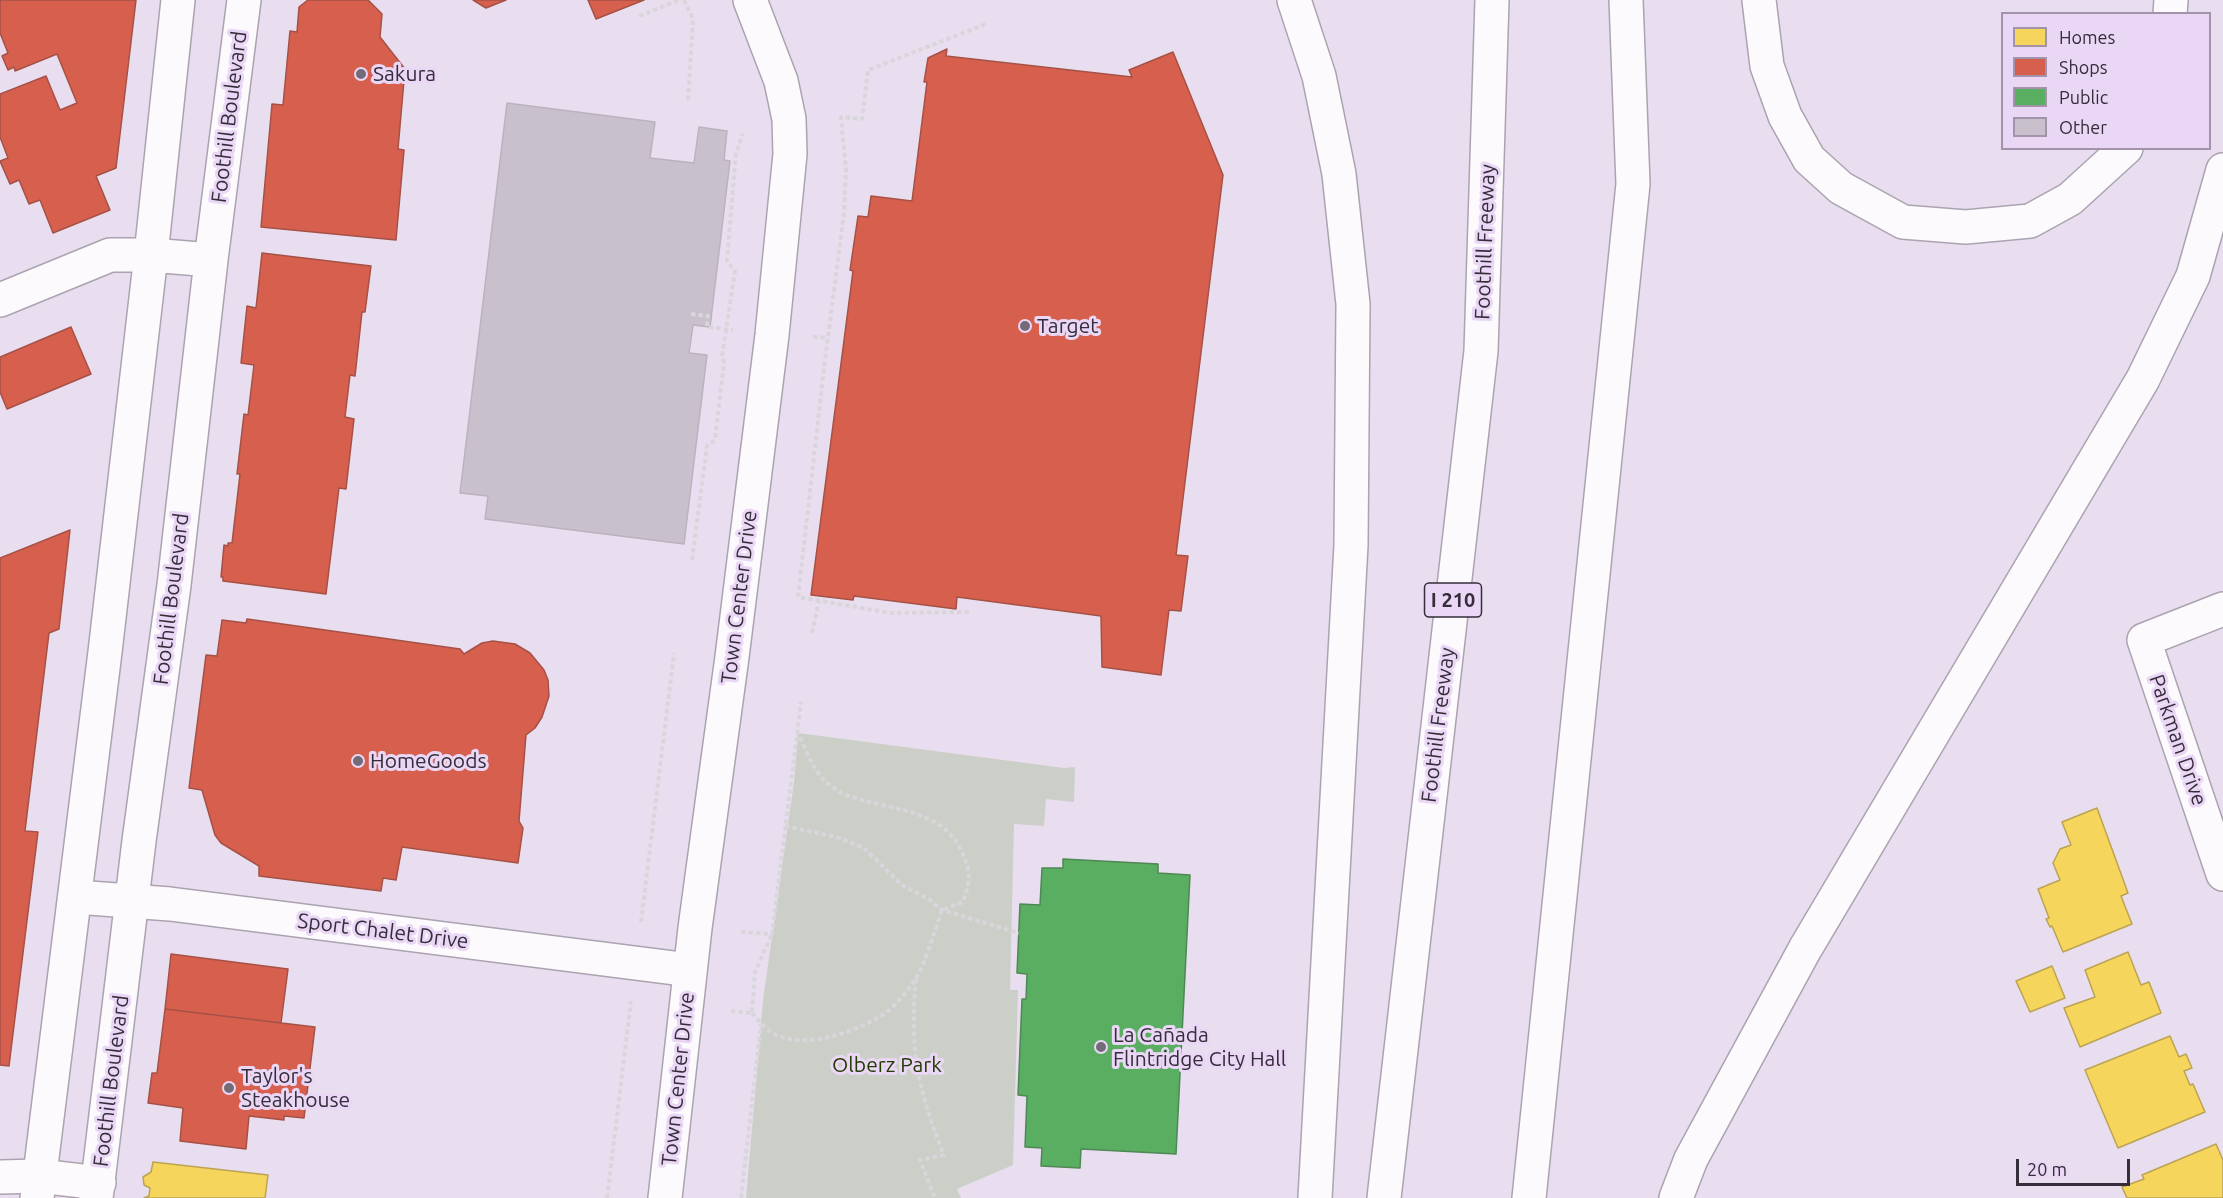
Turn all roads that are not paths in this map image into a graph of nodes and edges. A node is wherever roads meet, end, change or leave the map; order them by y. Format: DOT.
graph roads {
  1 [pos="178,0"];
  2 [pos="244,0"];
  3 [pos="750,0"];
  4 [pos="1294,0"];
  5 [pos="1626,0"];
  6 [pos="1759,0"];
  7 [pos="1491,7"];
  8 [pos="2124,150"];
  9 [pos="2223,170"];
  10 [pos="152,255"];
  11 [pos="211,260"];
  12 [pos="0,300"];
  13 [pos="2223,609"];
  14 [pos="2223,874"];
  15 [pos="76,897"];
  16 [pos="133,901"];
  17 [pos="690,970"];
  18 [pos="0,1177"];
  19 [pos="38,1187"];
  20 [pos="98,1191"];
  21 [pos="665,1198"];
  22 [pos="1315,1198"];
  23 [pos="1384,1198"];
  24 [pos="1529,1198"];
  25 [pos="1676,1198"];
  1 -- 10 [label="main road"];
  2 -- 11 [label="main road, Foothill Boulevard"];
  3 -- 17 [label="main road, Town Center Drive"];
  4 -- 22 [label="main road"];
  5 -- 24 [label="main road"];
  6 -- 8 [label="main road"];
  7 -- 23 [label="main road, Foothill Freeway / I 210"];
  9 -- 25 [label="main road"];
  10 -- 11 [label="main road"];
  10 -- 12 [label="main road"];
  10 -- 15 [label="main road"];
  11 -- 16 [label="main road, Foothill Boulevard"];
  13 -- 14 [label="main road, Parkman Drive"];
  15 -- 16 [label="main road, Sport Chalet Drive"];
  15 -- 19 [label="main road"];
  16 -- 17 [label="main road, Sport Chalet Drive"];
  16 -- 20 [label="main road, Foothill Boulevard"];
  17 -- 21 [label="main road, Town Center Drive"];
  18 -- 19 [label="main road"];
  19 -- 20 [label="main road"];
}
